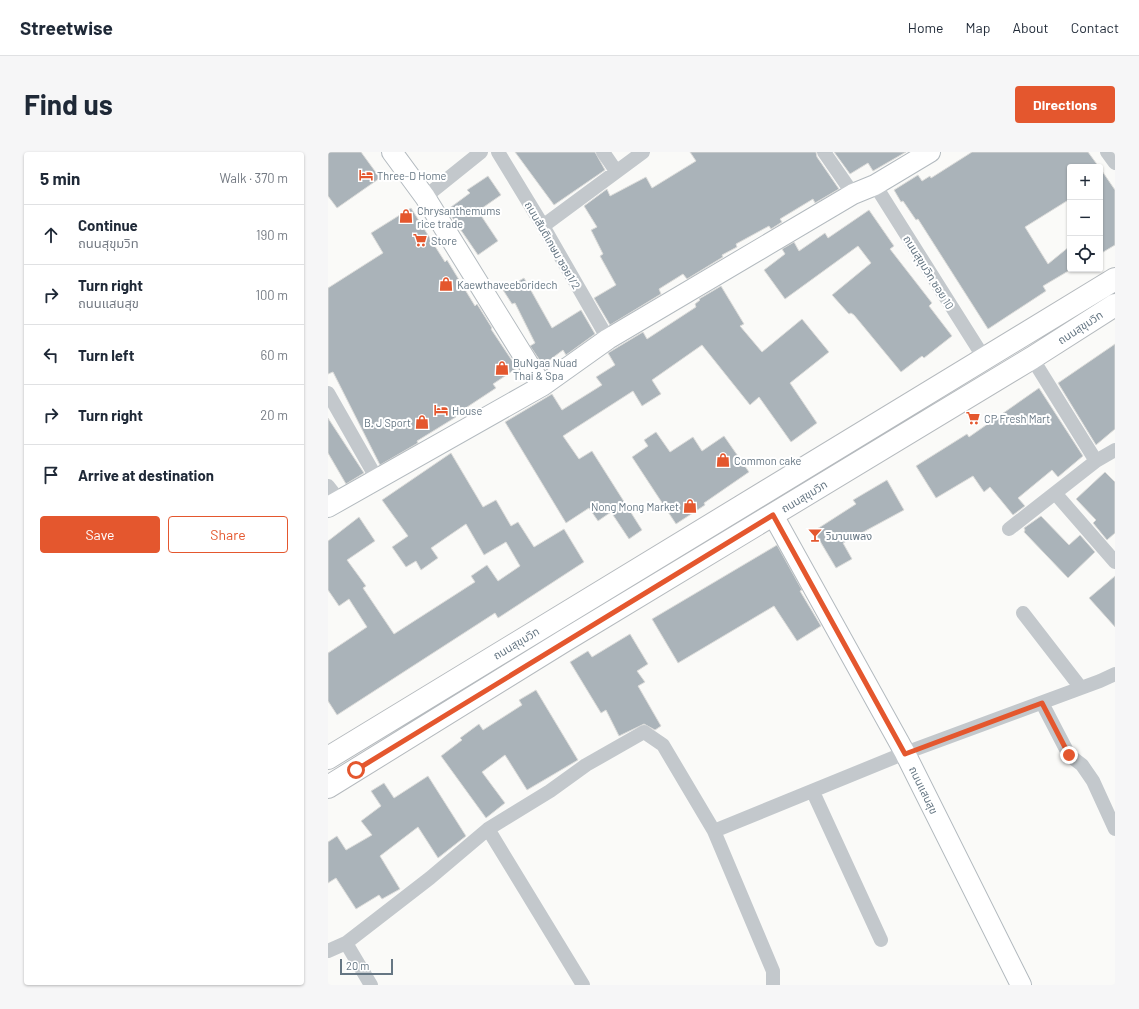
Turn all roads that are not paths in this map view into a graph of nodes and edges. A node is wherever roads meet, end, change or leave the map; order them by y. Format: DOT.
graph roads {
  1 [pos="392,152"];
  2 [pos="481,152"];
  3 [pos="498,152"];
  4 [pos="603,152"];
  5 [pos="643,152"];
  6 [pos="824,152"];
  7 [pos="930,152"];
  8 [pos="1107,152"];
  9 [pos="1115,163"];
  10 [pos="616,171"];
  11 [pos="874,185"];
  12 [pos="853,194"];
  13 [pos="425,197"];
  14 [pos="543,226"];
  15 [pos="1115,279"];
  16 [pos="1115,305"];
  17 [pos="608,339"];
  18 [pos="984,358"];
  19 [pos="1032,358"];
  20 [pos="542,386"];
  21 [pos="328,393"];
  22 [pos="1115,450"];
  23 [pos="1096,461"];
  24 [pos="377,479"];
  25 [pos="1055,493"];
  26 [pos="332,498"];
  27 [pos="773,515"];
  28 [pos="1009,529"];
  29 [pos="1115,562"];
  30 [pos="1023,613"];
  31 [pos="1115,674"];
  32 [pos="1081,688"];
  33 [pos="1042,703"];
  34 [pos="905,754"];
  35 [pos="328,758"];
  36 [pos="328,787"];
  37 [pos="813,792"];
  38 [pos="1115,828"];
  39 [pos="488,829"];
  40 [pos="714,831"];
  41 [pos="881,940"];
  42 [pos="346,943"];
  43 [pos="328,952"];
  44 [pos="371,985"];
  45 [pos="583,985"];
  46 [pos="772,985"];
  47 [pos="1020,985"];
  1 -- 13 [label="street"];
  2 -- 13 [label="street"];
  3 -- 14 [label="street, ถนนสันติเกษม ซอย1/2"];
  4 -- 10 [label="street"];
  5 -- 10 [label="street"];
  6 -- 12 [label="street"];
  7 -- 11 [label="street"];
  8 -- 9 [label="street"];
  10 -- 14 [label="street"];
  11 -- 12 [label="street"];
  11 -- 18 [label="street, ถนนสุขุมวิท ซอย 10"];
  12 -- 17 [label="street"];
  13 -- 20 [label="street"];
  14 -- 17 [label="street, ถนนสันติเกษม ซอย1/2"];
  15 -- 18 [label="main road, ถนนสุขุมวิท"];
  16 -- 19 [label="main road, ถนนสุขุมวิท"];
  17 -- 20 [label="street"];
  18 -- 35 [label="main road, ถนนสุขุมวิท"];
  19 -- 23 [label="street"];
  19 -- 27 [label="main road, ถนนสุขุมวิท"];
  20 -- 24 [label="street"];
  21 -- 24 [label="street"];
  22 -- 23 [label="street"];
  23 -- 25 [label="street"];
  24 -- 26 [label="street"];
  25 -- 28 [label="street"];
  25 -- 29 [label="street"];
  27 -- 34 [label="street, ถนนแสนสุข"];
  27 -- 36 [label="main road, ถนนสุขุมวิท"];
  30 -- 32 [label="street"];
  31 -- 32 [label="street"];
  32 -- 33 [label="street"];
  33 -- 34 [label="street"];
  33 -- 38 [label="street"];
  34 -- 37 [label="street"];
  34 -- 47 [label="street, ถนนแสนสุข"];
  37 -- 40 [label="street"];
  37 -- 41 [label="street"];
  39 -- 40 [label="street"];
  39 -- 42 [label="street"];
  39 -- 45 [label="street"];
  40 -- 46 [label="street"];
  42 -- 43 [label="street"];
  42 -- 44 [label="street"];
}
